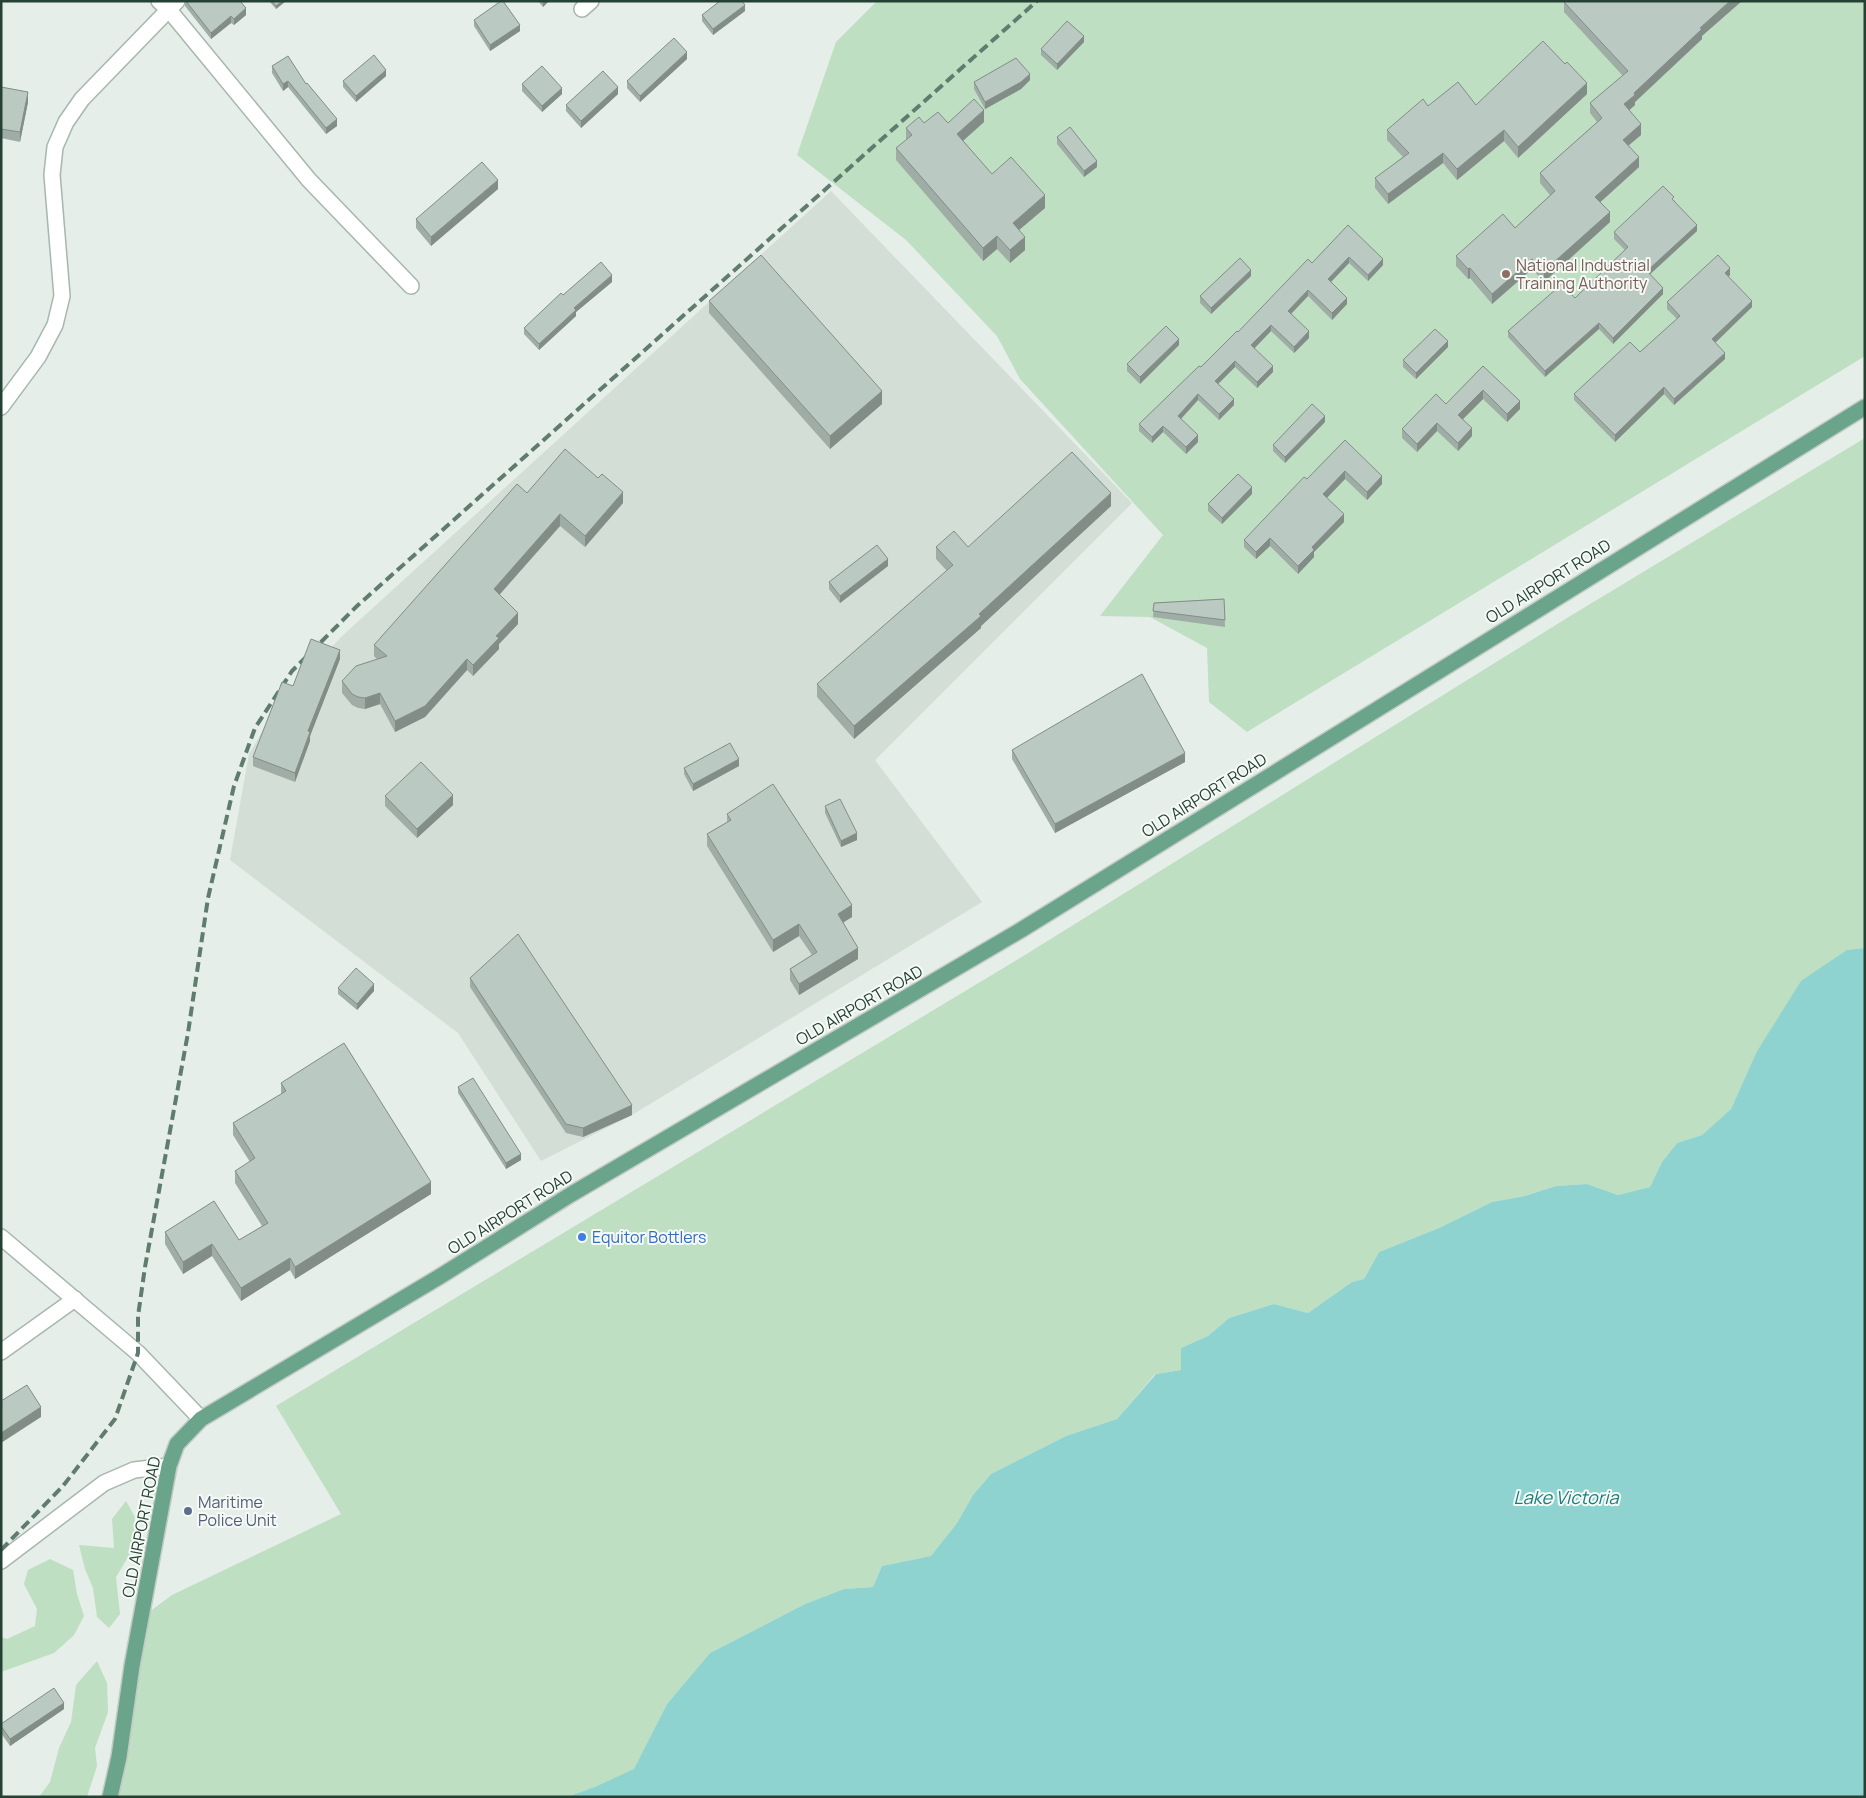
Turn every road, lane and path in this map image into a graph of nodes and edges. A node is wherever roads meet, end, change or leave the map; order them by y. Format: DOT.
graph roads {
  1 [pos="168,4"];
  2 [pos="411,286"];
  3 [pos="1,407"];
  4 [pos="1865,407"];
  5 [pos="1,1237"];
  6 [pos="75,1299"];
  7 [pos="1,1352"];
  8 [pos="201,1418"];
  9 [pos="169,1466"];
  10 [pos="1,1561"];
  11 [pos="110,1797"];
  1 -- 2 [label="street"];
  1 -- 3 [label="street"];
  4 -- 8 [label="main road, OLD AIRPORT ROAD"];
  5 -- 6 [label="street"];
  6 -- 7 [label="street"];
  6 -- 8 [label="street"];
  8 -- 9 [label="main road, OLD AIRPORT ROAD"];
  9 -- 10 [label="street"];
  9 -- 11 [label="main road, OLD AIRPORT ROAD"];
}
